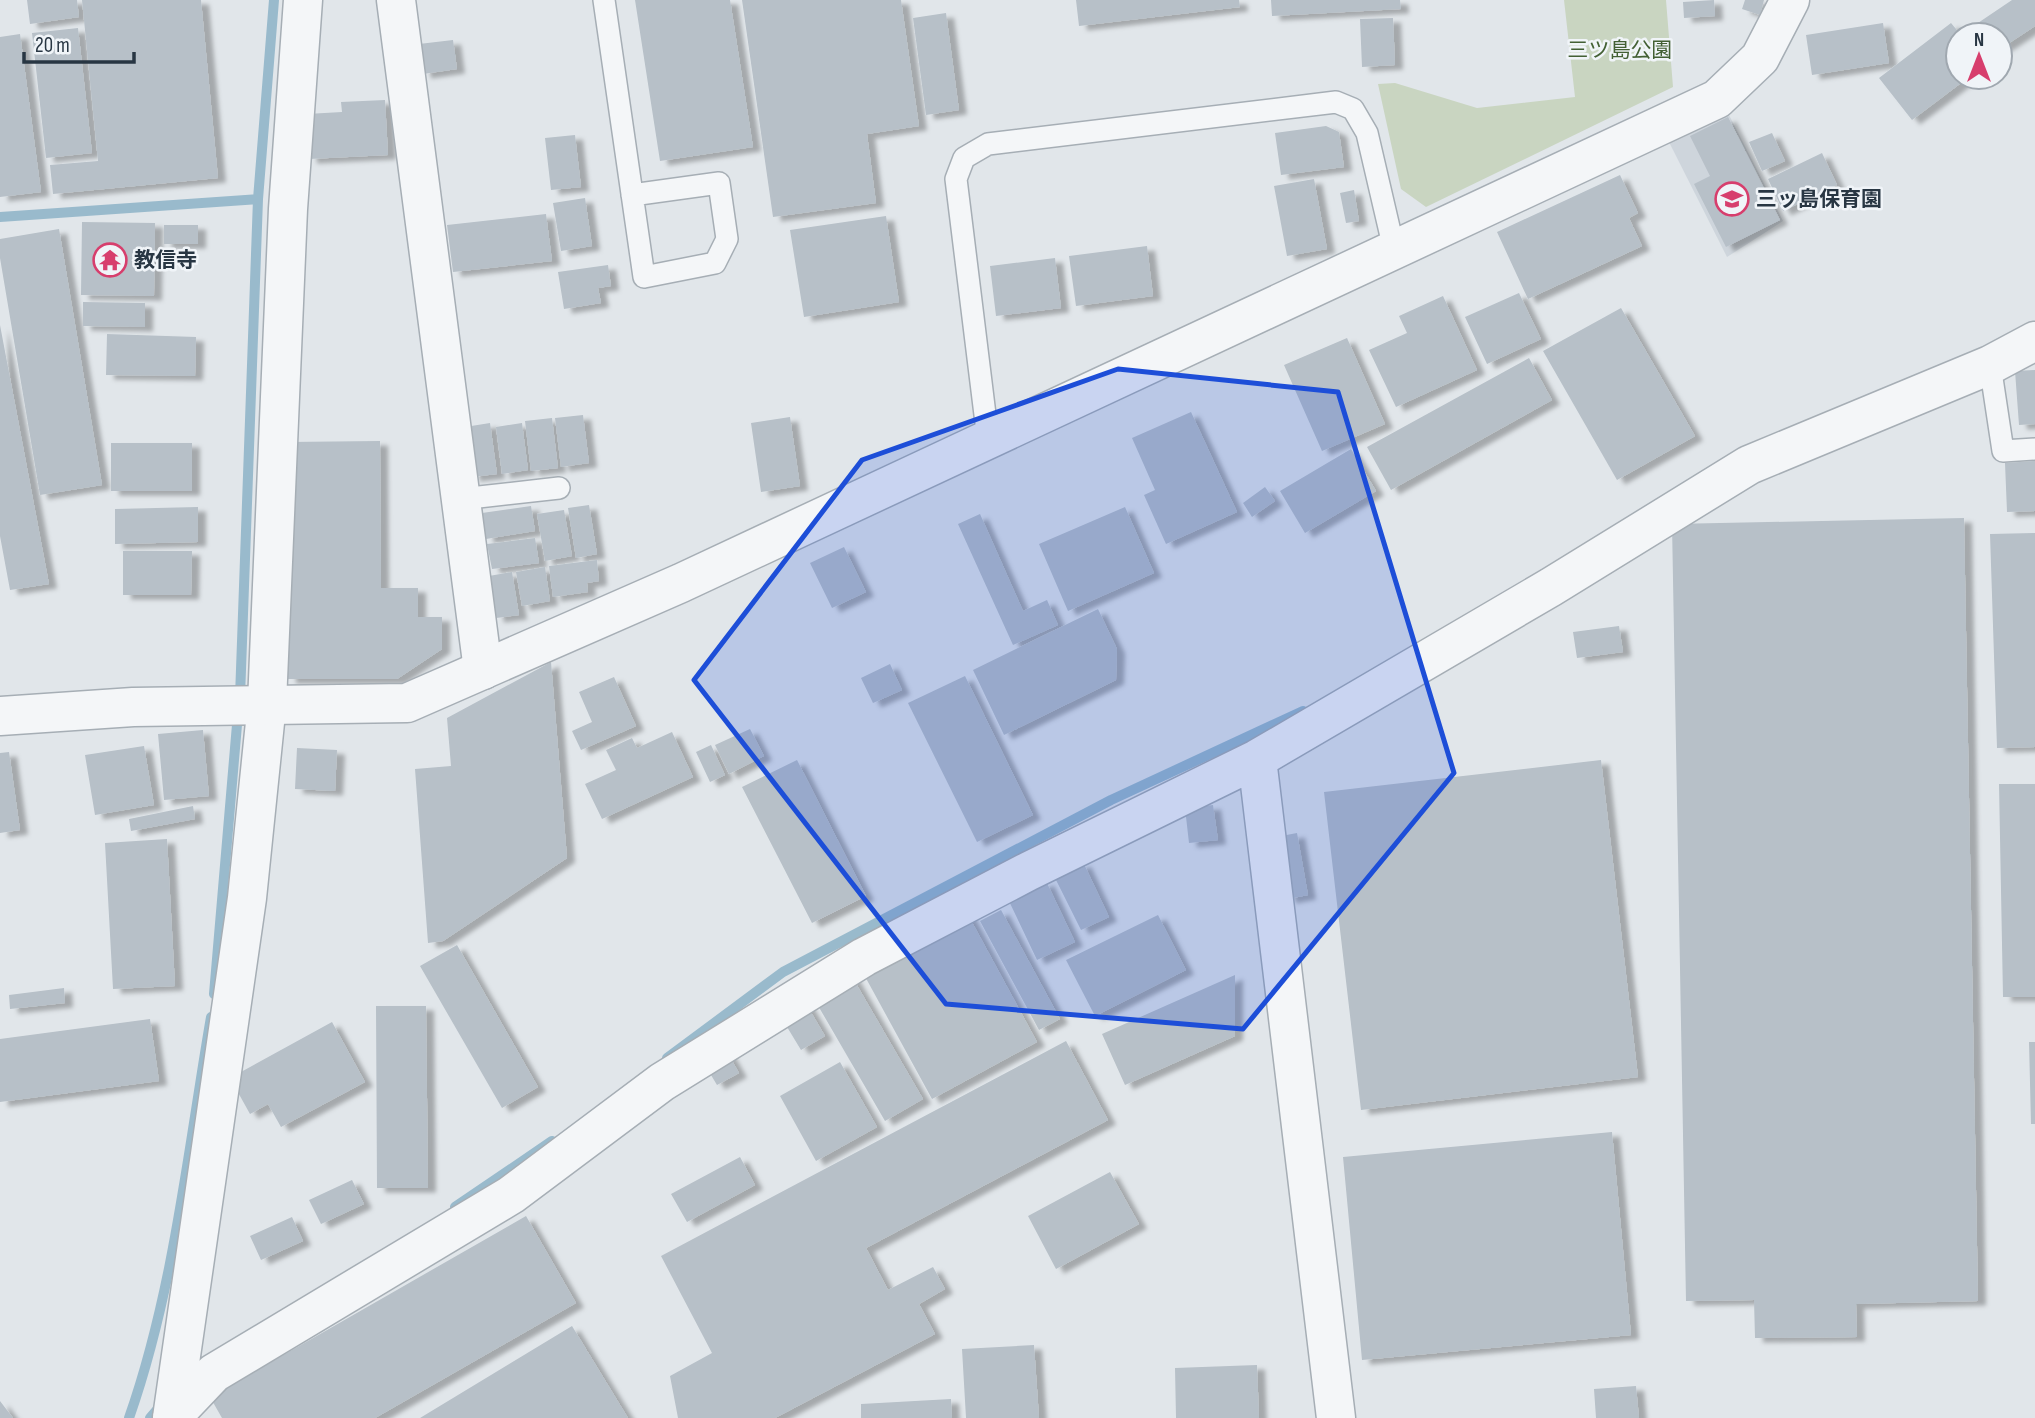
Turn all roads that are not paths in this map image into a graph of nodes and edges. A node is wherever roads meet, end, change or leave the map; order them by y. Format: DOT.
graph roads {
  1 [pos="303,0"];
  2 [pos="396,0"];
  3 [pos="604,0"];
  4 [pos="1790,0"];
  5 [pos="632,195"];
  6 [pos="1394,249"];
  7 [pos="2035,341"];
  8 [pos="1990,365"];
  9 [pos="988,439"];
  10 [pos="2035,449"];
  11 [pos="559,488"];
  12 [pos="461,499"];
  13 [pos="483,670"];
  14 [pos="267,703"];
  15 [pos="0,716"];
  16 [pos="1257,759"];
  17 [pos="172,1418"];
  18 [pos="1336,1418"];
  1 -- 14 [label="street"];
  2 -- 12 [label="street"];
  3 -- 5 [label="lane"];
  4 -- 6 [label="street"];
  5 -- 5 [label="lane"];
  6 -- 9 [label="street"];
  6 -- 9 [label="lane"];
  7 -- 8 [label="street"];
  8 -- 10 [label="lane"];
  8 -- 16 [label="street"];
  9 -- 13 [label="street"];
  11 -- 12 [label="lane"];
  12 -- 13 [label="street"];
  13 -- 14 [label="street"];
  14 -- 15 [label="street"];
  14 -- 17 [label="street"];
  16 -- 17 [label="street"];
  16 -- 18 [label="street"];
}
